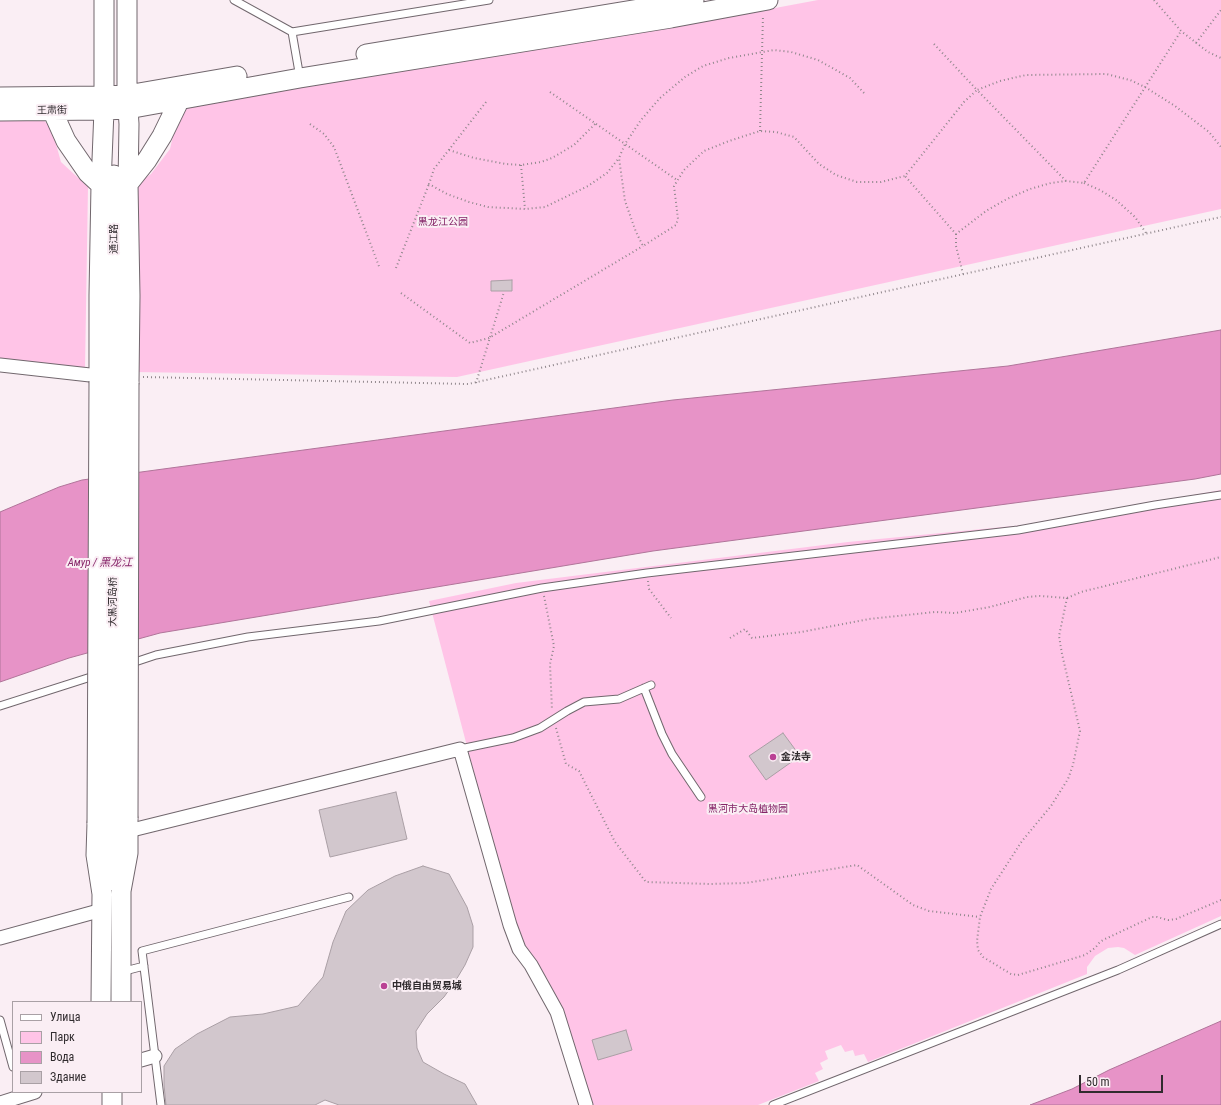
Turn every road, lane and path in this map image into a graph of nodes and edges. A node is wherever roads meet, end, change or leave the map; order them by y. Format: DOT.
graph roads {
  1 [pos="104,0"];
  2 [pos="127,0"];
  3 [pos="234,0"];
  4 [pos="490,0"];
  5 [pos="694,0"];
  6 [pos="1154,0"];
  7 [pos="766,6"];
  8 [pos="671,7"];
  9 [pos="1221,10"];
  10 [pos="1181,31"];
  11 [pos="292,32"];
  12 [pos="1196,43"];
  13 [pos="934,44"];
  14 [pos="762,51"];
  15 [pos="1221,58"];
  16 [pos="299,72"];
  17 [pos="1145,87"];
  18 [pos="977,90"];
  19 [pos="550,92"];
  20 [pos="864,93"];
  21 [pos="0,97"];
  22 [pos="180,99"];
  23 [pos="486,102"];
  24 [pos="115,103"];
  25 [pos="52,110"];
  26 [pos="0,111"];
  27 [pos="310,124"];
  28 [pos="596,124"];
  29 [pos="760,131"];
  30 [pos="625,144"];
  31 [pos="1221,147"];
  32 [pos="449,150"];
  33 [pos="619,158"];
  34 [pos="521,165"];
  35 [pos="905,176"];
  36 [pos="677,180"];
  37 [pos="1066,181"];
  38 [pos="1084,183"];
  39 [pos="128,184"];
  40 [pos="429,184"];
  41 [pos="101,185"];
  42 [pos="525,209"];
  43 [pos="1221,216"];
  44 [pos="1146,233"];
  45 [pos="956,234"];
  46 [pos="643,246"];
  47 [pos="396,268"];
  48 [pos="380,269"];
  49 [pos="963,274"];
  50 [pos="504,292"];
  51 [pos="401,293"];
  52 [pos="489,338"];
  53 [pos="0,365"];
  54 [pos="114,380"];
  55 [pos="476,382"];
  56 [pos="1221,495"];
  57 [pos="1221,557"];
  58 [pos="647,572"];
  59 [pos="542,588"];
  60 [pos="1067,598"];
  61 [pos="671,618"];
  62 [pos="730,638"];
  63 [pos="0,706"];
  64 [pos="554,719"];
  65 [pos="460,749"];
  66 [pos="701,797"];
  67 [pos="116,824"];
  68 [pos="112,853"];
  69 [pos="121,891"];
  70 [pos="349,897"];
  71 [pos="1221,900"];
  72 [pos="102,902"];
  73 [pos="980,917"];
  74 [pos="1221,924"];
  75 [pos="0,938"];
  76 [pos="144,966"];
  77 [pos="121,972"];
  78 [pos="101,1001"];
  79 [pos="121,1001"];
  80 [pos="0,1020"];
  81 [pos="155,1056"];
  82 [pos="142,1060"];
  83 [pos="12,1063"];
  84 [pos="112,1093"];
  85 [pos="21,1094"];
  86 [pos="0,1103"];
  87 [pos="112,1105"];
  88 [pos="161,1105"];
  89 [pos="586,1105"];
  90 [pos="773,1105"];
  1 -- 24 [label="main road, 通江路"];
  2 -- 24 [label="main road, 通江路"];
  3 -- 11 [label="lane"];
  4 -- 11 [label="lane"];
  5 -- 8 [label="main road"];
  6 -- 10 [label="path"];
  7 -- 8 [label="main road"];
  7 -- 14 [label="path"];
  8 -- 16 [label="main road"];
  9 -- 12 [label="path"];
  10 -- 12 [label="path"];
  10 -- 17 [label="path"];
  11 -- 16 [label="lane"];
  12 -- 15 [label="path"];
  13 -- 18 [label="path"];
  14 -- 20 [label="path"];
  14 -- 29 [label="path"];
  14 -- 30 [label="path"];
  16 -- 22 [label="main road"];
  16 -- 24 [label="main road"];
  17 -- 18 [label="path"];
  17 -- 31 [label="path"];
  17 -- 38 [label="path"];
  18 -- 35 [label="path"];
  18 -- 37 [label="path"];
  19 -- 28 [label="path"];
  21 -- 24 [label="main road"];
  22 -- 24 [label="main road"];
  22 -- 39 [label="main road"];
  23 -- 32 [label="path"];
  24 -- 25 [label="main road, 王肃街"];
  24 -- 39 [label="main road"];
  24 -- 41 [label="main road"];
  24 -- 54 [label="main road, 通江路"];
  25 -- 26 [label="main road, 王肃街"];
  25 -- 41 [label="main road"];
  27 -- 48 [label="path"];
  28 -- 30 [label="path"];
  28 -- 34 [label="path"];
  29 -- 35 [label="path"];
  29 -- 36 [label="path"];
  30 -- 33 [label="path"];
  30 -- 36 [label="path"];
  32 -- 34 [label="path"];
  32 -- 40 [label="path"];
  33 -- 42 [label="path"];
  33 -- 46 [label="path"];
  34 -- 42 [label="path"];
  35 -- 45 [label="path"];
  36 -- 46 [label="path"];
  37 -- 38 [label="path"];
  37 -- 45 [label="path"];
  38 -- 44 [label="path"];
  39 -- 54 [label="main road"];
  40 -- 42 [label="path"];
  40 -- 47 [label="path"];
  41 -- 54 [label="main road"];
  43 -- 44 [label="path"];
  44 -- 49 [label="path"];
  45 -- 49 [label="path"];
  46 -- 52 [label="path"];
  49 -- 55 [label="path"];
  50 -- 52 [label="path"];
  51 -- 52 [label="path"];
  52 -- 55 [label="path"];
  53 -- 54 [label="street"];
  54 -- 55 [label="path"];
  54 -- 67 [label="main road, 大黑河岛桥, bridge"];
  56 -- 58 [label="lane"];
  57 -- 60 [label="path"];
  58 -- 59 [label="lane"];
  58 -- 61 [label="path"];
  59 -- 63 [label="lane"];
  59 -- 64 [label="path"];
  60 -- 62 [label="path"];
  60 -- 73 [label="path"];
  64 -- 65 [label="lane"];
  64 -- 66 [label="lane"];
  64 -- 73 [label="path"];
  65 -- 67 [label="street"];
  65 -- 89 [label="street"];
  67 -- 68 [label="main road"];
  67 -- 69 [label="main road"];
  67 -- 72 [label="main road"];
  68 -- 69 [label="main road"];
  68 -- 72 [label="main road"];
  69 -- 77 [label="main road"];
  70 -- 76 [label="lane"];
  71 -- 73 [label="path"];
  72 -- 75 [label="street"];
  72 -- 78 [label="main road"];
  74 -- 90 [label="lane"];
  76 -- 77 [label="lane"];
  76 -- 81 [label="lane"];
  77 -- 79 [label="main road"];
  80 -- 83 [label="lane"];
  81 -- 82 [label="street"];
  81 -- 88 [label="lane"];
  84 -- 87 [label="main road"];
  85 -- 86 [label="street"];
}
